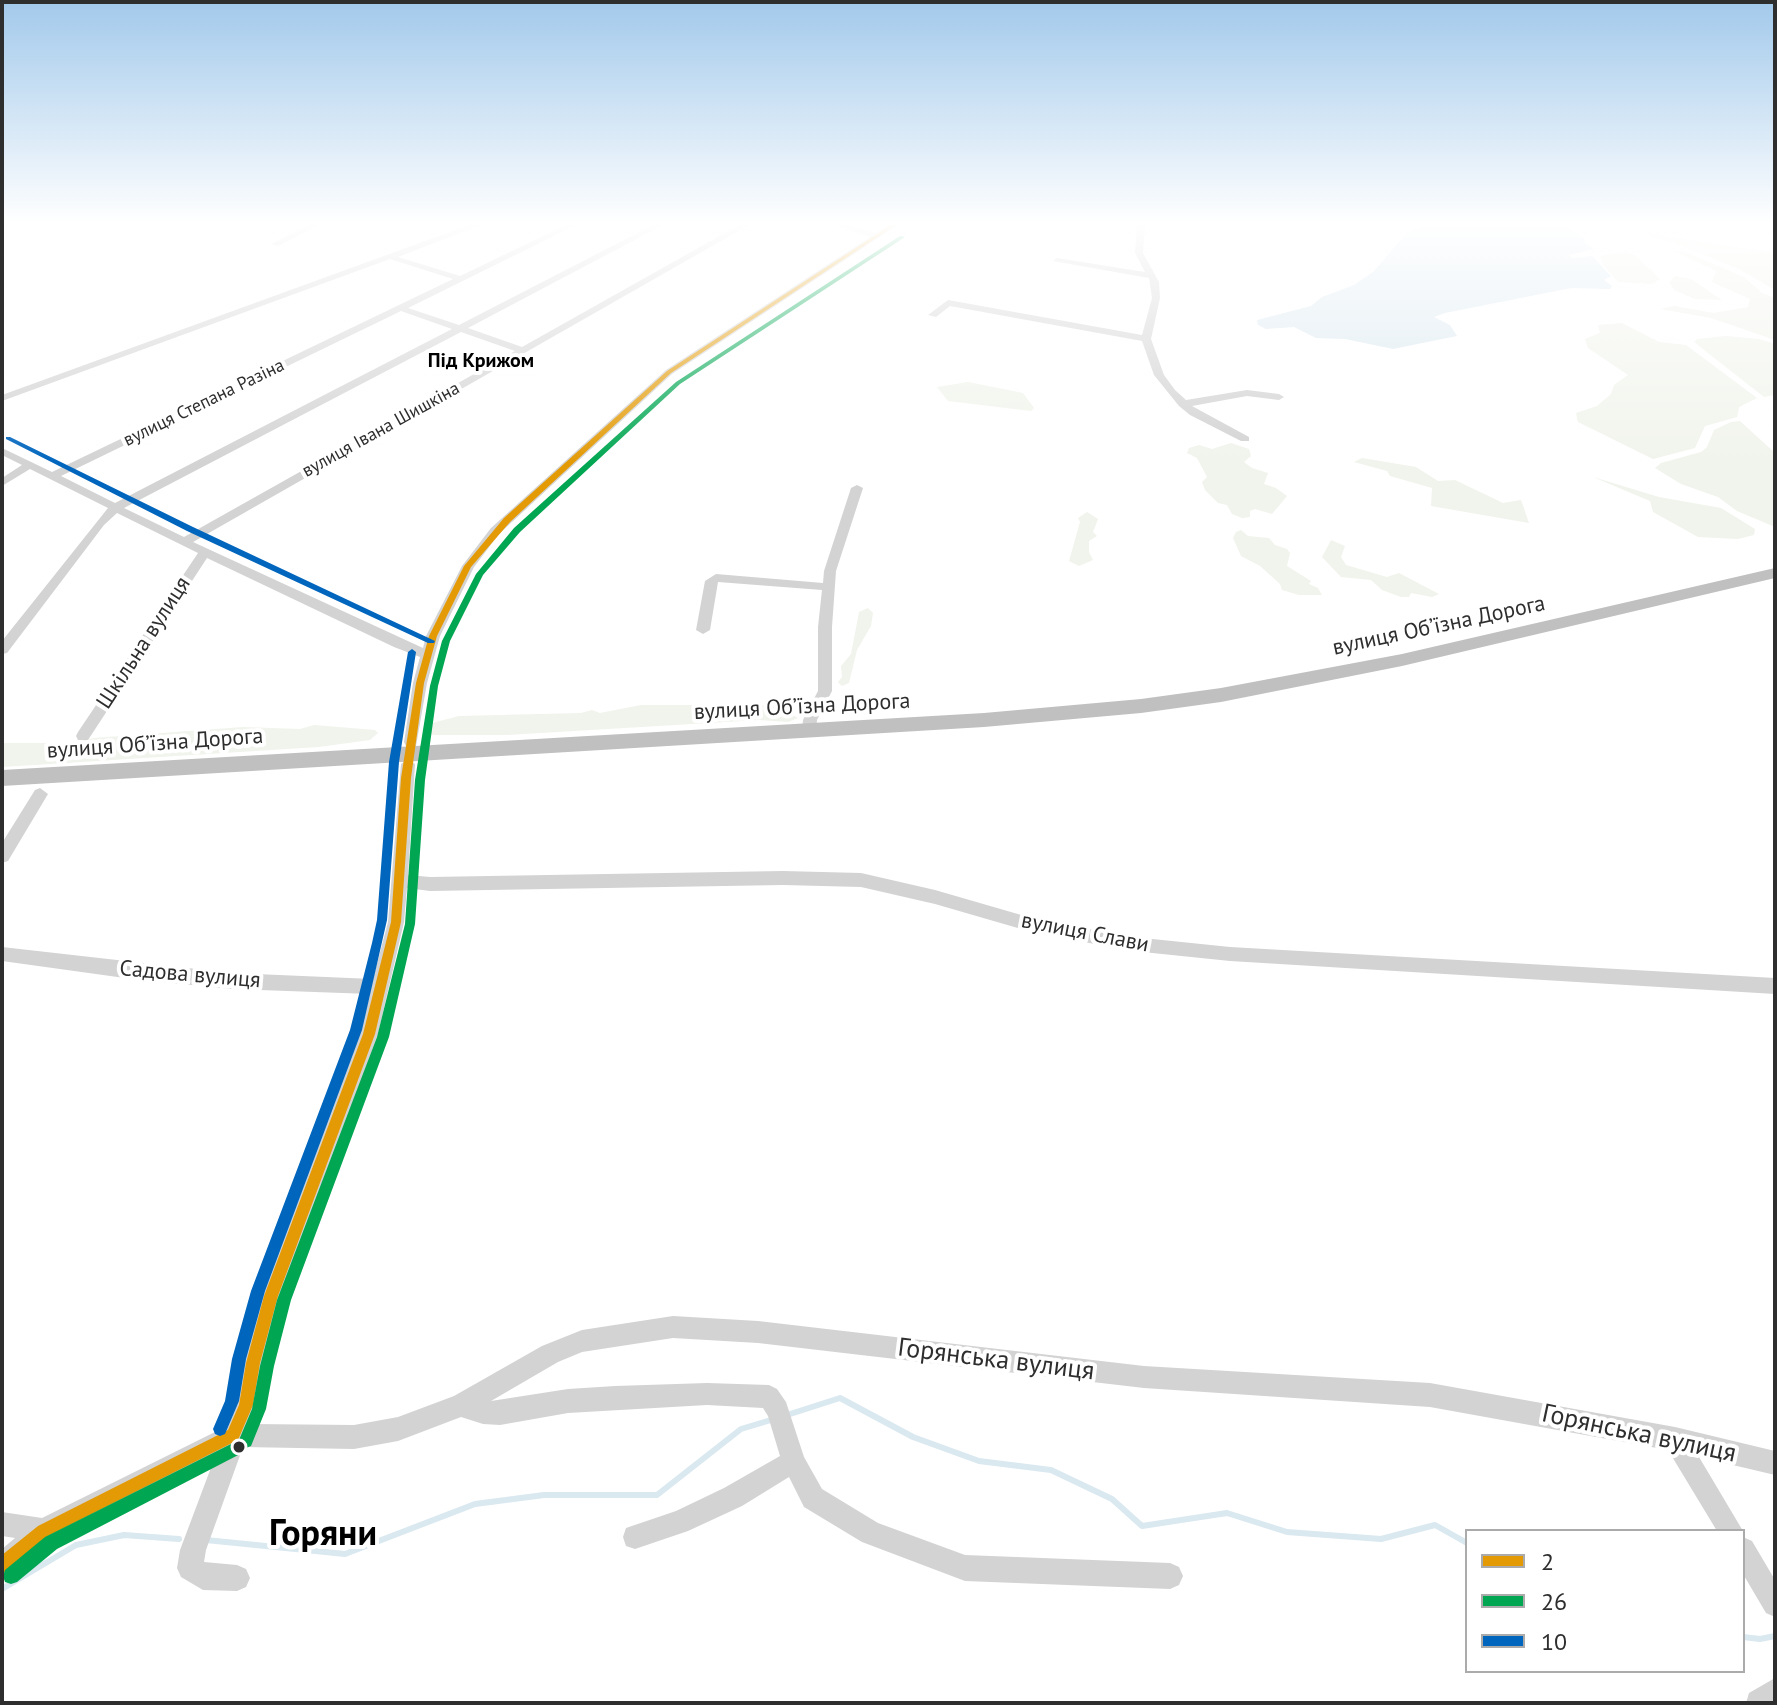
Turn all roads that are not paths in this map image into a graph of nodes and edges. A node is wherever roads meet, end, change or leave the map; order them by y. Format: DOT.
graph roads {
  1 [pos="260,305"];
  2 [pos="407,305"];
  3 [pos="508,305"];
  4 [pos="606,305"];
  5 [pos="769,305"];
  6 [pos="946,305"];
  7 [pos="957,305"];
  8 [pos="1154,305"];
  9 [pos="400,308"];
  10 [pos="933,315"];
  11 [pos="461,329"];
  12 [pos="1146,339"];
  13 [pos="525,351"];
  14 [pos="1279,397"];
  15 [pos="2,398"];
  16 [pos="1183,404"];
  17 [pos="1245,439"];
  18 [pos="2,451"];
  19 [pos="29,465"];
  20 [pos="52,476"];
  21 [pos="2,483"];
  22 [pos="857,488"];
  23 [pos="115,508"];
  24 [pos="184,542"];
  25 [pos="207,551"];
  26 [pos="1775,573"];
  27 [pos="827,587"];
  28 [pos="703,630"];
  29 [pos="2,650"];
  30 [pos="426,654"];
  31 [pos="809,731"];
  32 [pos="83,736"];
  33 [pos="411,742"];
  34 [pos="408,764"];
  35 [pos="2,778"];
  36 [pos="40,794"];
  37 [pos="2,857"];
  38 [pos="399,881"];
  39 [pos="2,954"];
  40 [pos="1775,986"];
  41 [pos="380,987"];
  42 [pos="461,1405"];
  43 [pos="233,1435"];
  44 [pos="1675,1439"];
  45 [pos="794,1461"];
  46 [pos="1775,1463"];
  47 [pos="2,1524"];
  48 [pos="1730,1529"];
  49 [pos="43,1531"];
  50 [pos="635,1537"];
  51 [pos="1745,1553"];
  52 [pos="2,1565"];
  53 [pos="1170,1576"];
  54 [pos="237,1578"];
  55 [pos="1775,1604"];
  56 [pos="1775,1691"];
  57 [pos="1759,1703"];
  1 -- 15 [label="street"];
  2 -- 9 [label="street, вулиця Степана Разіна"];
  3 -- 11 [label="street"];
  4 -- 13 [label="street, вулиця Івана Шишкіна"];
  5 -- 30 [label="street"];
  6 -- 10 [label="street"];
  7 -- 12 [label="street"];
  8 -- 12 [label="street"];
  9 -- 11 [label="street"];
  9 -- 20 [label="street, вулиця Степана Разіна"];
  11 -- 13 [label="street"];
  11 -- 23 [label="street"];
  12 -- 16 [label="street"];
  13 -- 24 [label="street, вулиця Івана Шишкіна"];
  14 -- 16 [label="street"];
  16 -- 17 [label="street"];
  18 -- 19 [label="street"];
  19 -- 20 [label="street"];
  19 -- 21 [label="street"];
  20 -- 23 [label="street"];
  22 -- 27 [label="street"];
  23 -- 24 [label="street"];
  23 -- 29 [label="street"];
  24 -- 25 [label="street"];
  25 -- 30 [label="street"];
  25 -- 32 [label="street, Шкільна вулиця"];
  26 -- 31 [label="highway, вулиця Обʼїзна Дорога"];
  27 -- 28 [label="street"];
  27 -- 31 [label="street"];
  30 -- 33 [label="street"];
  31 -- 35 [label="highway, вулиця Обʼїзна Дорога"];
  34 -- 38 [label="street"];
  36 -- 37 [label="street"];
  38 -- 40 [label="street, вулиця Слави"];
  38 -- 41 [label="street"];
  39 -- 41 [label="street, Садова вулиця"];
  41 -- 43 [label="street"];
  42 -- 43 [label="street, Горянська вулиця"];
  42 -- 44 [label="street, Горянська вулиця"];
  42 -- 45 [label="street"];
  43 -- 49 [label="street"];
  43 -- 54 [label="street"];
  44 -- 46 [label="street, Горянська вулиця"];
  44 -- 48 [label="street"];
  45 -- 50 [label="street"];
  45 -- 53 [label="street"];
  47 -- 49 [label="street"];
  49 -- 52 [label="street"];
  51 -- 55 [label="street"];
  56 -- 57 [label="street"];
}
